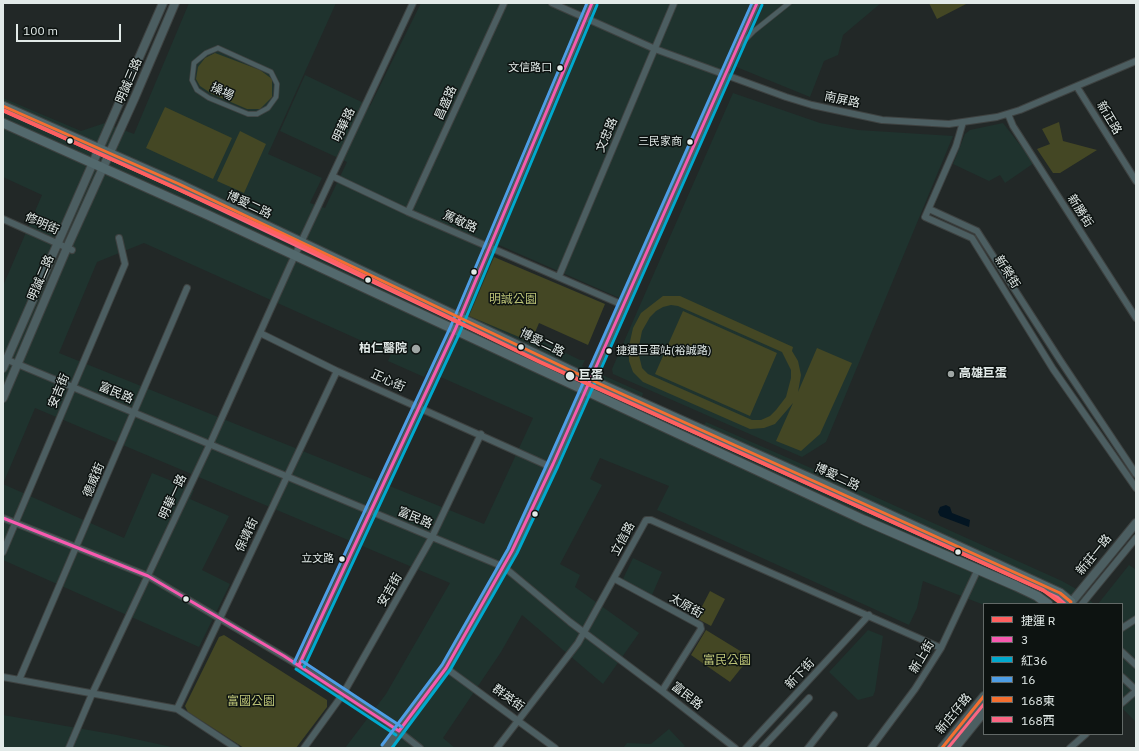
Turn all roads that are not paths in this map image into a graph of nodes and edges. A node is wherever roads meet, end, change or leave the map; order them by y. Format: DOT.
graph roads {
  1 [pos="163,3"];
  2 [pos="174,3"];
  3 [pos="413,3"];
  4 [pos="504,3"];
  5 [pos="552,3"];
  6 [pos="592,3"];
  7 [pos="674,3"];
  8 [pos="757,3"];
  9 [pos="789,3"];
  10 [pos="586,18"];
  11 [pos="738,48"];
  12 [pos="655,49"];
  13 [pos="1136,61"];
  14 [pos="725,75"];
  15 [pos="1077,86"];
  16 [pos="276,97"];
  17 [pos="3,106"];
  18 [pos="1008,114"];
  19 [pos="963,122"];
  20 [pos="3,123"];
  21 [pos="98,148"];
  22 [pos="110,153"];
  23 [pos="92,162"];
  24 [pos="104,168"];
  25 [pos="332,176"];
  26 [pos="1135,177"];
  27 [pos="929,210"];
  28 [pos="408,212"];
  29 [pos="3,219"];
  30 [pos="119,238"];
  31 [pos="56,242"];
  32 [pos="301,242"];
  33 [pos="490,247"];
  34 [pos="70,248"];
  35 [pos="295,255"];
  36 [pos="559,276"];
  37 [pos="187,288"];
  38 [pos="623,305"];
  39 [pos="460,318"];
  40 [pos="1136,318"];
  41 [pos="455,330"];
  42 [pos="260,333"];
  43 [pos="5,358"];
  44 [pos="1061,362"];
  45 [pos="19,364"];
  46 [pos="3,368"];
  47 [pos="1053,369"];
  48 [pos="337,371"];
  49 [pos="590,379"];
  50 [pos="73,387"];
  51 [pos="585,390"];
  52 [pos="3,398"];
  53 [pos="419,408"];
  54 [pos="134,412"];
  55 [pos="481,434"];
  56 [pos="210,444"];
  57 [pos="551,467"];
  58 [pos="1136,474"];
  59 [pos="287,476"];
  60 [pos="1136,488"];
  61 [pos="370,511"];
  62 [pos="3,518"];
  63 [pos="1136,522"];
  64 [pos="15,523"];
  65 [pos="432,537"];
  66 [pos="1136,538"];
  67 [pos="77,548"];
  68 [pos="3,552"];
  69 [pos="504,567"];
  70 [pos="978,569"];
  71 [pos="148,576"];
  72 [pos="615,579"];
  73 [pos="1047,603"];
  74 [pos="1068,603"];
  75 [pos="1070,603"];
  76 [pos="1083,603"];
  77 [pos="869,615"];
  78 [pos="220,618"];
  79 [pos="1136,619"];
  80 [pos="1123,627"];
  81 [pos="584,632"];
  82 [pos="940,648"];
  83 [pos="1123,653"];
  84 [pos="299,665"];
  85 [pos="1136,665"];
  86 [pos="446,668"];
  87 [pos="3,677"];
  88 [pos="1123,678"];
  89 [pos="19,680"];
  90 [pos="662,690"];
  91 [pos="1136,691"];
  92 [pos="92,694"];
  93 [pos="344,694"];
  94 [pos="983,697"];
  95 [pos="809,698"];
  96 [pos="1123,702"];
  97 [pos="178,709"];
  98 [pos="983,713"];
  99 [pos="834,715"];
  100 [pos="518,719"];
  101 [pos="400,731"];
  102 [pos="1085,735"];
  103 [pos="69,748"];
  104 [pos="236,748"];
  105 [pos="304,748"];
  106 [pos="386,748"];
  107 [pos="420,748"];
  108 [pos="497,748"];
  109 [pos="555,748"];
  110 [pos="735,748"];
  111 [pos="746,748"];
  112 [pos="762,748"];
  113 [pos="808,748"];
  114 [pos="871,748"];
  115 [pos="942,748"];
  116 [pos="955,748"];
  117 [pos="1070,748"];
  1 -- 21 [label="street, 明誠三路"];
  2 -- 22 [label="street, 明誠三路"];
  3 -- 25 [label="street, 明華路"];
  4 -- 28 [label="street, 昌盛路"];
  5 -- 10 [label="street, 南屏路"];
  6 -- 10 [label="street"];
  7 -- 12 [label="street, 文忠路"];
  8 -- 11 [label="street"];
  9 -- 11 [label="street"];
  10 -- 12 [label="street, 南屏路"];
  10 -- 33 [label="street"];
  11 -- 14 [label="street"];
  12 -- 14 [label="street, 南屏路"];
  12 -- 36 [label="street, 文忠路"];
  13 -- 15 [label="street, 南屏路"];
  14 -- 19 [label="street, 南屏路"];
  14 -- 38 [label="street"];
  15 -- 18 [label="street, 南屏路"];
  15 -- 26 [label="street, 新正路"];
  16 -- 16 [label="street, 操場"];
  17 -- 21 [label="main road, 博愛二路"];
  18 -- 19 [label="street, 南屏路"];
  18 -- 40 [label="street, 新勝街"];
  19 -- 27 [label="street, 新榮街"];
  20 -- 23 [label="main road, 博愛二路"];
  21 -- 22 [label="main road, 博愛二路"];
  21 -- 23 [label="street, 明誠三路"];
  22 -- 24 [label="street, 明誠三路"];
  22 -- 32 [label="main road, 博愛二路"];
  23 -- 24 [label="main road, 博愛二路"];
  23 -- 31 [label="street, 明誠二路"];
  24 -- 34 [label="street, 明誠二路"];
  24 -- 35 [label="main road, 博愛二路"];
  25 -- 28 [label="street, 篤敬路"];
  25 -- 32 [label="street, 明華路"];
  27 -- 44 [label="street, 新榮街"];
  27 -- 47 [label="street, 新榮街"];
  28 -- 33 [label="street, 篤敬路"];
  29 -- 31 [label="street, 修明街"];
  30 -- 50 [label="street, 安吉街"];
  31 -- 34 [label="street, 修明街"];
  31 -- 43 [label="street, 明誠二路"];
  32 -- 35 [label="street, 明華路"];
  32 -- 39 [label="main road, 博愛二路"];
  33 -- 36 [label="street, 篤敬路"];
  33 -- 39 [label="street"];
  34 -- 45 [label="street, 明誠二路"];
  35 -- 41 [label="main road, 博愛二路"];
  35 -- 42 [label="street, 明華一路"];
  36 -- 38 [label="street, 篤敬路"];
  37 -- 54 [label="street, 德威街"];
  38 -- 49 [label="street"];
  39 -- 41 [label="street"];
  39 -- 49 [label="main road, 博愛二路"];
  41 -- 51 [label="main road, 博愛二路"];
  41 -- 53 [label="street"];
  42 -- 48 [label="street, 正心街"];
  42 -- 56 [label="street, 明華一路"];
  43 -- 45 [label="street, 富民路"];
  43 -- 46 [label="street, 明誠二路"];
  44 -- 47 [label="street"];
  44 -- 58 [label="street, 新榮街"];
  45 -- 50 [label="street, 富民路"];
  45 -- 52 [label="street, 明誠二路"];
  47 -- 60 [label="street, 新榮街"];
  48 -- 53 [label="street, 正心街"];
  48 -- 59 [label="street, 保靖街"];
  49 -- 51 [label="street"];
  49 -- 74 [label="main road, 博愛二路"];
  50 -- 54 [label="street, 富民路"];
  50 -- 64 [label="street, 安吉街"];
  51 -- 57 [label="street"];
  51 -- 70 [label="main road, 博愛二路"];
  53 -- 55 [label="street, 正心街"];
  53 -- 61 [label="street"];
  54 -- 56 [label="street, 富民路"];
  54 -- 67 [label="street, 德威街"];
  55 -- 57 [label="street, 正心街"];
  55 -- 65 [label="street, 安吉街"];
  56 -- 59 [label="street, 富民路"];
  56 -- 71 [label="street, 明華一路"];
  57 -- 69 [label="street"];
  59 -- 61 [label="street, 富民路"];
  59 -- 78 [label="street, 保靖街"];
  61 -- 65 [label="street, 富民路"];
  61 -- 84 [label="street"];
  62 -- 64 [label="street"];
  63 -- 75 [label="street, 新莊一路"];
  64 -- 67 [label="street"];
  64 -- 68 [label="street, 安吉街"];
  65 -- 69 [label="street, 富民路"];
  65 -- 93 [label="street, 安吉街"];
  66 -- 76 [label="street, 新莊一路"];
  67 -- 71 [label="street"];
  67 -- 89 [label="street, 德威街"];
  69 -- 81 [label="street, 富民路"];
  69 -- 86 [label="street"];
  70 -- 73 [label="main road, 博愛二路"];
  70 -- 82 [label="street, 新上街"];
  71 -- 78 [label="street"];
  71 -- 92 [label="street, 明華一路"];
  72 -- 77 [label="street, 立信路"];
  72 -- 81 [label="street, 立信路"];
  72 -- 90 [label="street, 太原街"];
  77 -- 82 [label="street"];
  77 -- 111 [label="street, 新下街"];
  78 -- 84 [label="street"];
  78 -- 97 [label="street, 保靖街"];
  79 -- 80 [label="street"];
  81 -- 90 [label="street, 富民路"];
  81 -- 100 [label="street, 立信路"];
  82 -- 114 [label="street, 新上街"];
  83 -- 85 [label="street"];
  84 -- 93 [label="street"];
  86 -- 100 [label="street, 群英街"];
  86 -- 101 [label="street"];
  87 -- 89 [label="street"];
  88 -- 91 [label="street"];
  89 -- 92 [label="street"];
  90 -- 110 [label="street, 富民路"];
  91 -- 96 [label="street"];
  92 -- 97 [label="street"];
  92 -- 103 [label="street, 明華一路"];
  93 -- 101 [label="street"];
  93 -- 105 [label="street, 安吉街"];
  94 -- 115 [label="street, 新庄仔路"];
  95 -- 112 [label="street, 新下街"];
  97 -- 104 [label="street"];
  98 -- 116 [label="street, 新庄仔路"];
  99 -- 113 [label="street"];
  100 -- 108 [label="street, 立信路"];
  100 -- 109 [label="street, 群英街"];
  101 -- 106 [label="street"];
  101 -- 107 [label="street"];
  102 -- 117 [label="street"];
}
